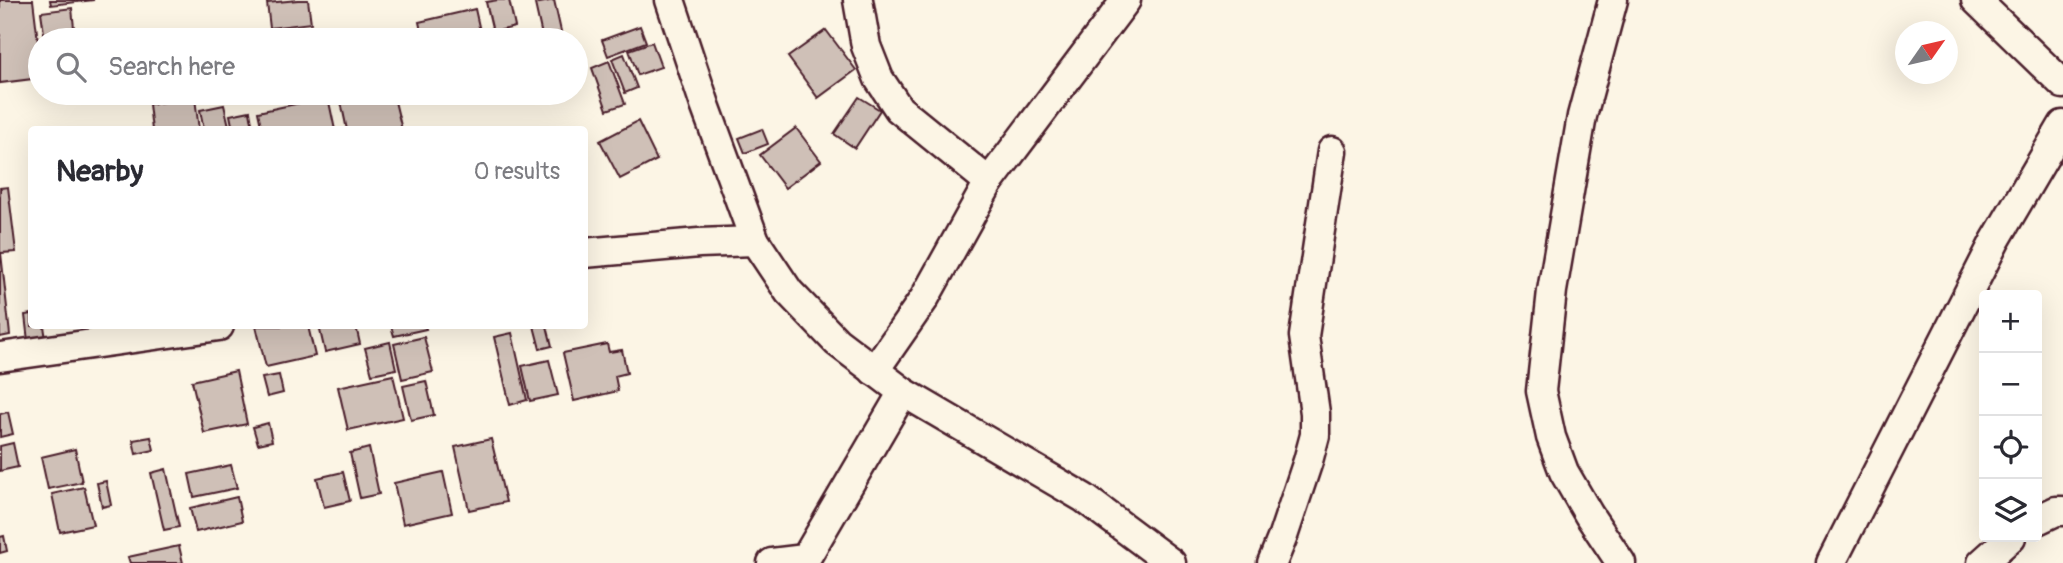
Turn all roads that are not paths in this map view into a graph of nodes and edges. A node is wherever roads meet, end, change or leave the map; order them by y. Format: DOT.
graph roads {
  1 [pos="670,0"];
  2 [pos="858,0"];
  3 [pos="1126,0"];
  4 [pos="1613,0"];
  5 [pos="1976,0"];
  6 [pos="2063,84"];
  7 [pos="2063,125"];
  8 [pos="1332,151"];
  9 [pos="989,182"];
  10 [pos="755,241"];
  11 [pos="588,253"];
  12 [pos="197,329"];
  13 [pos="0,356"];
  14 [pos="874,371"];
  15 [pos="903,392"];
  16 [pos="2063,511"];
  17 [pos="2042,518"];
  18 [pos="2005,542"];
  19 [pos="804,561"];
  20 [pos="772,563"];
  21 [pos="1171,563"];
  22 [pos="1272,563"];
  23 [pos="1621,563"];
  24 [pos="1831,563"];
  25 [pos="1982,563"];
  1 -- 10 [label="street"];
  2 -- 9 [label="street"];
  3 -- 9 [label="street"];
  4 -- 23 [label="street"];
  5 -- 6 [label="street"];
  7 -- 24 [label="street"];
  8 -- 22 [label="street"];
  9 -- 14 [label="street"];
  10 -- 11 [label="street"];
  10 -- 14 [label="street"];
  12 -- 13 [label="street"];
  14 -- 15 [label="street"];
  15 -- 19 [label="street"];
  15 -- 21 [label="street"];
  16 -- 17 [label="street"];
  18 -- 25 [label="street"];
  19 -- 20 [label="street"];
}
